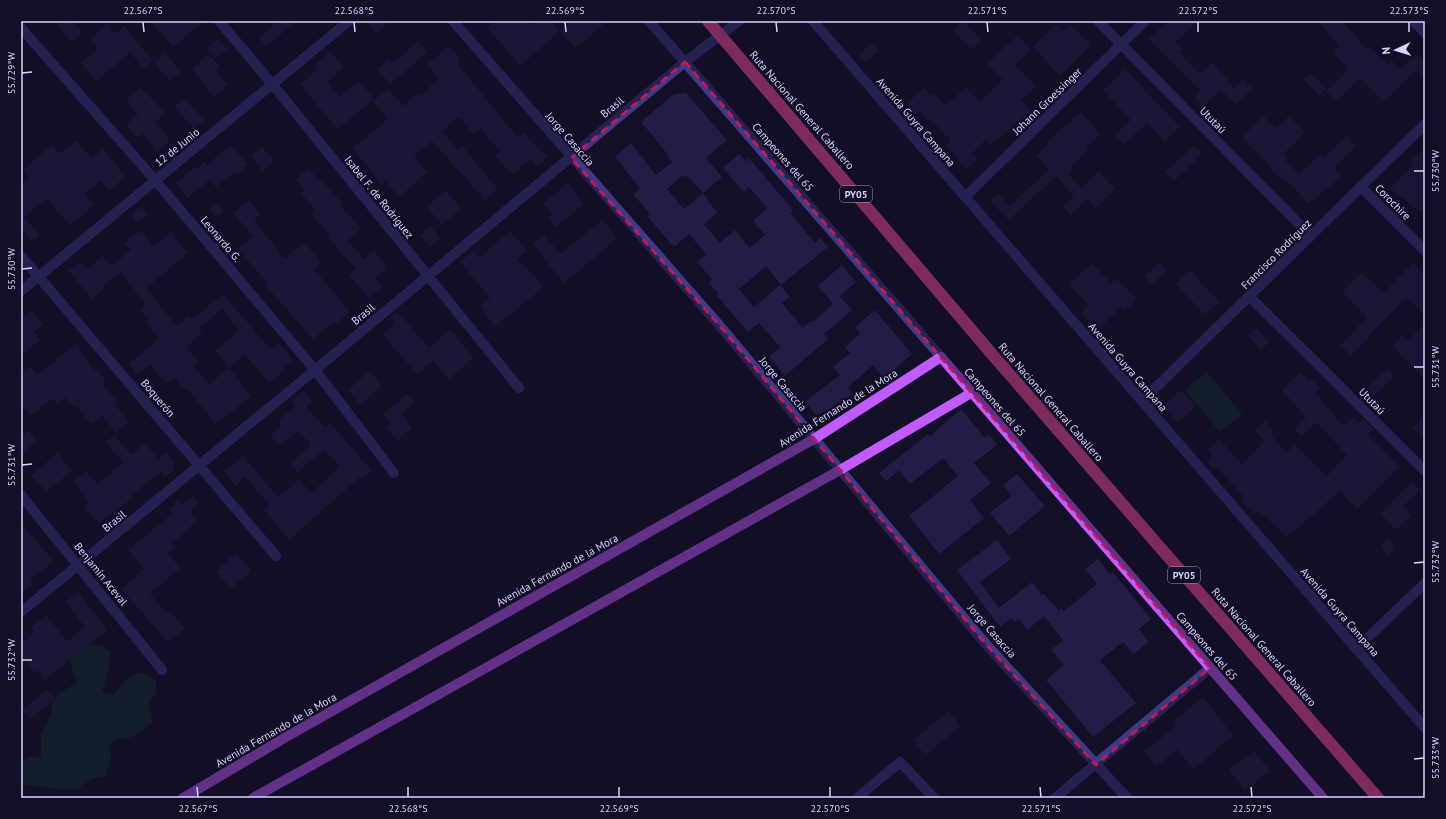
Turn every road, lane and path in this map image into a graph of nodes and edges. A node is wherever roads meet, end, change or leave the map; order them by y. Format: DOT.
graph roads {
  1 [pos="26,21"];
  2 [pos="219,21"];
  3 [pos="349,21"];
  4 [pos="453,21"];
  5 [pos="649,21"];
  6 [pos="708,21"];
  7 [pos="739,21"];
  8 [pos="814,21"];
  9 [pos="1098,21"];
  10 [pos="1145,21"];
  11 [pos="1413,21"];
  12 [pos="21,26"];
  13 [pos="1425,33"];
  14 [pos="721,36"];
  15 [pos="1122,45"];
  16 [pos="685,62"];
  17 [pos="273,85"];
  18 [pos="1425,124"];
  19 [pos="571,158"];
  20 [pos="155,180"];
  21 [pos="1361,187"];
  22 [pos="965,197"];
  23 [pos="1311,236"];
  24 [pos="1425,251"];
  25 [pos="21,256"];
  26 [pos="427,276"];
  27 [pos="38,277"];
  28 [pos="21,291"];
  29 [pos="1250,297"];
  30 [pos="941,357"];
  31 [pos="315,370"];
  32 [pos="519,388"];
  33 [pos="971,392"];
  34 [pos="1142,400"];
  35 [pos="814,439"];
  36 [pos="200,466"];
  37 [pos="840,470"];
  38 [pos="1425,471"];
  39 [pos="394,473"];
  40 [pos="21,495"];
  41 [pos="276,556"];
  42 [pos="79,565"];
  43 [pos="1425,583"];
  44 [pos="21,612"];
  45 [pos="1356,649"];
  46 [pos="1210,668"];
  47 [pos="162,670"];
  48 [pos="1425,728"];
  49 [pos="1096,765"];
  50 [pos="183,798"];
  51 [pos="253,798"];
  52 [pos="858,798"];
  53 [pos="934,798"];
  54 [pos="1055,798"];
  55 [pos="1126,798"];
  56 [pos="1323,798"];
  57 [pos="1378,798"];
  1 -- 12 [label="street"];
  2 -- 17 [label="street, Isabel F. de Rodríguez"];
  3 -- 17 [label="street, 12 de Junio"];
  4 -- 19 [label="street, Jorge Casaccia"];
  5 -- 16 [label="street, Campeones del 65"];
  6 -- 14 [label="highway, Ruta Nacional General Caballero / PY05"];
  7 -- 14 [label="street, Brasil"];
  8 -- 22 [label="street, Avenida Guyra Campana"];
  9 -- 15 [label="street, Ututaú"];
  10 -- 15 [label="street, Johann Groessinger"];
  11 -- 13 [label="street"];
  12 -- 20 [label="street, Leonardo G."];
  14 -- 16 [label="street, Brasil"];
  14 -- 57 [label="highway, Ruta Nacional General Caballero / PY05"];
  15 -- 22 [label="street, Johann Groessinger"];
  15 -- 23 [label="street, Ututaú"];
  16 -- 19 [label="street, Brasil"];
  16 -- 30 [label="street, Campeones del 65"];
  17 -- 20 [label="street, 12 de Junio"];
  17 -- 26 [label="street, Isabel F. de Rodríguez"];
  18 -- 21 [label="street, Francisco Rodríguez"];
  19 -- 26 [label="street, Brasil"];
  19 -- 35 [label="street, Jorge Casaccia"];
  20 -- 27 [label="street, 12 de Junio"];
  20 -- 31 [label="street, Leonardo G."];
  21 -- 23 [label="street, Francisco Rodríguez"];
  21 -- 24 [label="street, Corochire"];
  22 -- 34 [label="street, Avenida Guyra Campana"];
  23 -- 29 [label="street, Francisco Rodríguez"];
  25 -- 27 [label="street, Boquerón"];
  26 -- 31 [label="street, Brasil"];
  26 -- 32 [label="street, Isabel F. de Rodríguez"];
  27 -- 28 [label="street, 12 de Junio"];
  27 -- 36 [label="street, Boquerón"];
  29 -- 34 [label="street, Francisco Rodríguez"];
  29 -- 38 [label="street, Ututaú"];
  30 -- 33 [label="main road, Campeones del 65"];
  30 -- 35 [label="main road, Avenida Fernando de la Mora"];
  31 -- 36 [label="street, Brasil"];
  31 -- 39 [label="street, Leonardo G."];
  33 -- 37 [label="main road"];
  33 -- 46 [label="main road, Campeones del 65"];
  34 -- 45 [label="street, Avenida Guyra Campana"];
  35 -- 37 [label="street, Jorge Casaccia"];
  35 -- 50 [label="main road, Avenida Fernando de la Mora"];
  36 -- 41 [label="street, Boquerón"];
  36 -- 42 [label="street, Brasil"];
  37 -- 49 [label="street, Jorge Casaccia"];
  37 -- 51 [label="main road"];
  40 -- 42 [label="street, Benjamín Aceval"];
  42 -- 44 [label="street, Brasil"];
  42 -- 47 [label="street, Benjamín Aceval"];
  43 -- 45 [label="street"];
  45 -- 48 [label="street, Avenida Guyra Campana"];
  46 -- 49 [label="street"];
  46 -- 56 [label="main road, Campeones del 65"];
  49 -- 54 [label="street"];
  49 -- 55 [label="street, Jorge Casaccia"];
  52 -- 53 [label="street"];
}
